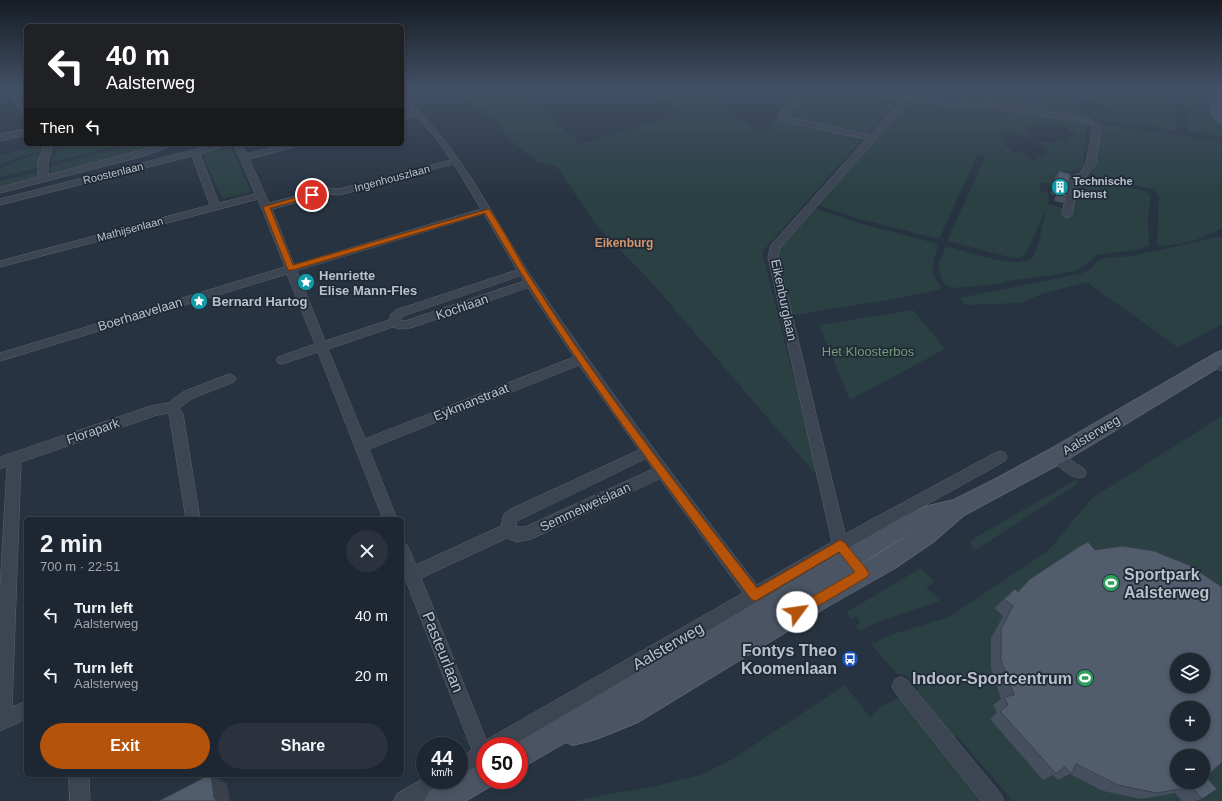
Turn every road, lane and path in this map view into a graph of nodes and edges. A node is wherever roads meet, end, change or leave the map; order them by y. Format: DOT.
graph roads {
  1 [pos="427,124"];
  2 [pos="809,124"];
  3 [pos="884,124"];
  4 [pos="1094,124"];
  5 [pos="24,132"];
  6 [pos="0,138"];
  7 [pos="872,138"];
  8 [pos="48,146"];
  9 [pos="167,146"];
  10 [pos="220,146"];
  11 [pos="239,146"];
  12 [pos="287,146"];
  13 [pos="195,153"];
  14 [pos="245,157"];
  15 [pos="453,157"];
  16 [pos="43,179"];
  17 [pos="0,190"];
  18 [pos="261,195"];
  19 [pos="0,202"];
  20 [pos="216,207"];
  21 [pos="266,207"];
  22 [pos="487,210"];
  23 [pos="1068,215"];
  24 [pos="0,264"];
  25 [pos="290,269"];
  26 [pos="523,272"];
  27 [pos="530,283"];
  28 [pos="394,322"];
  29 [pos="321,347"];
  30 [pos="0,356"];
  31 [pos="581,359"];
  32 [pos="282,360"];
  33 [pos="1219,362"];
  34 [pos="230,379"];
  35 [pos="172,407"];
  36 [pos="361,446"];
  37 [pos="647,452"];
  38 [pos="1000,456"];
  39 [pos="1056,456"];
  40 [pos="7,461"];
  41 [pos="661,472"];
  42 [pos="1079,473"];
  43 [pos="193,517"];
  44 [pos="389,517"];
  45 [pos="508,530"];
  46 [pos="404,555"];
  47 [pos="851,559"];
  48 [pos="412,575"];
  49 [pos="755,595"];
  50 [pos="901,686"];
  51 [pos="24,711"];
  52 [pos="1,722"];
  53 [pos="479,737"];
  54 [pos="520,737"];
  55 [pos="528,751"];
  56 [pos="476,767"];
  57 [pos="78,777"];
  58 [pos="425,789"];
  59 [pos="80,801"];
  60 [pos="404,801"];
  61 [pos="440,801"];
  62 [pos="994,801"];
  1 -- 15 [label="street"];
  2 -- 7 [label="street"];
  3 -- 7 [label="street"];
  4 -- 23 [label="street"];
  5 -- 6 [label="street"];
  7 -- 47 [label="street, Eikenburglaan"];
  8 -- 16 [label="street"];
  9 -- 16 [label="street, Roostenlaan"];
  10 -- 13 [label="street, Roostenlaan"];
  11 -- 14 [label="street"];
  12 -- 14 [label="street"];
  13 -- 19 [label="street, Roostenlaan"];
  13 -- 20 [label="street"];
  14 -- 18 [label="street"];
  15 -- 21 [label="street, Ingenhouszlaan"];
  15 -- 22 [label="street"];
  16 -- 17 [label="street, Roostenlaan"];
  18 -- 20 [label="street, Mathijsenlaan"];
  18 -- 21 [label="street"];
  20 -- 24 [label="street, Mathijsenlaan"];
  21 -- 25 [label="street"];
  22 -- 25 [label="street, Boerhaavelaan"];
  22 -- 26 [label="street"];
  25 -- 29 [label="street"];
  25 -- 30 [label="street, Boerhaavelaan"];
  26 -- 27 [label="street"];
  26 -- 28 [label="street, Kochlaan"];
  27 -- 28 [label="street, Kochlaan"];
  27 -- 31 [label="street"];
  28 -- 29 [label="street, Kochlaan"];
  29 -- 32 [label="street"];
  29 -- 36 [label="street"];
  31 -- 36 [label="street, Eykmanstraat"];
  31 -- 37 [label="street"];
  33 -- 39 [label="main road, Aalsterweg"];
  34 -- 35 [label="street, Florapark"];
  35 -- 40 [label="street, Florapark"];
  35 -- 43 [label="street"];
  36 -- 44 [label="street"];
  37 -- 41 [label="street"];
  37 -- 45 [label="street, Semmelweislaan"];
  38 -- 47 [label="street, Aalsterweg"];
  39 -- 42 [label="street"];
  39 -- 47 [label="main road, Aalsterweg"];
  40 -- 52 [label="street, Florapark"];
  41 -- 45 [label="street, Semmelweislaan"];
  41 -- 49 [label="street"];
  45 -- 48 [label="street"];
  46 -- 48 [label="street, Pasteurlaan"];
  47 -- 49 [label="street, Aalsterweg"];
  47 -- 55 [label="main road, Aalsterweg"];
  48 -- 53 [label="street, Pasteurlaan"];
  49 -- 54 [label="street, Aalsterweg"];
  50 -- 62 [label="street"];
  51 -- 52 [label="street, Florapark"];
  56 -- 61 [label="main road, Aalsterweg"];
  57 -- 59 [label="street"];
  58 -- 60 [label="street"];
}
